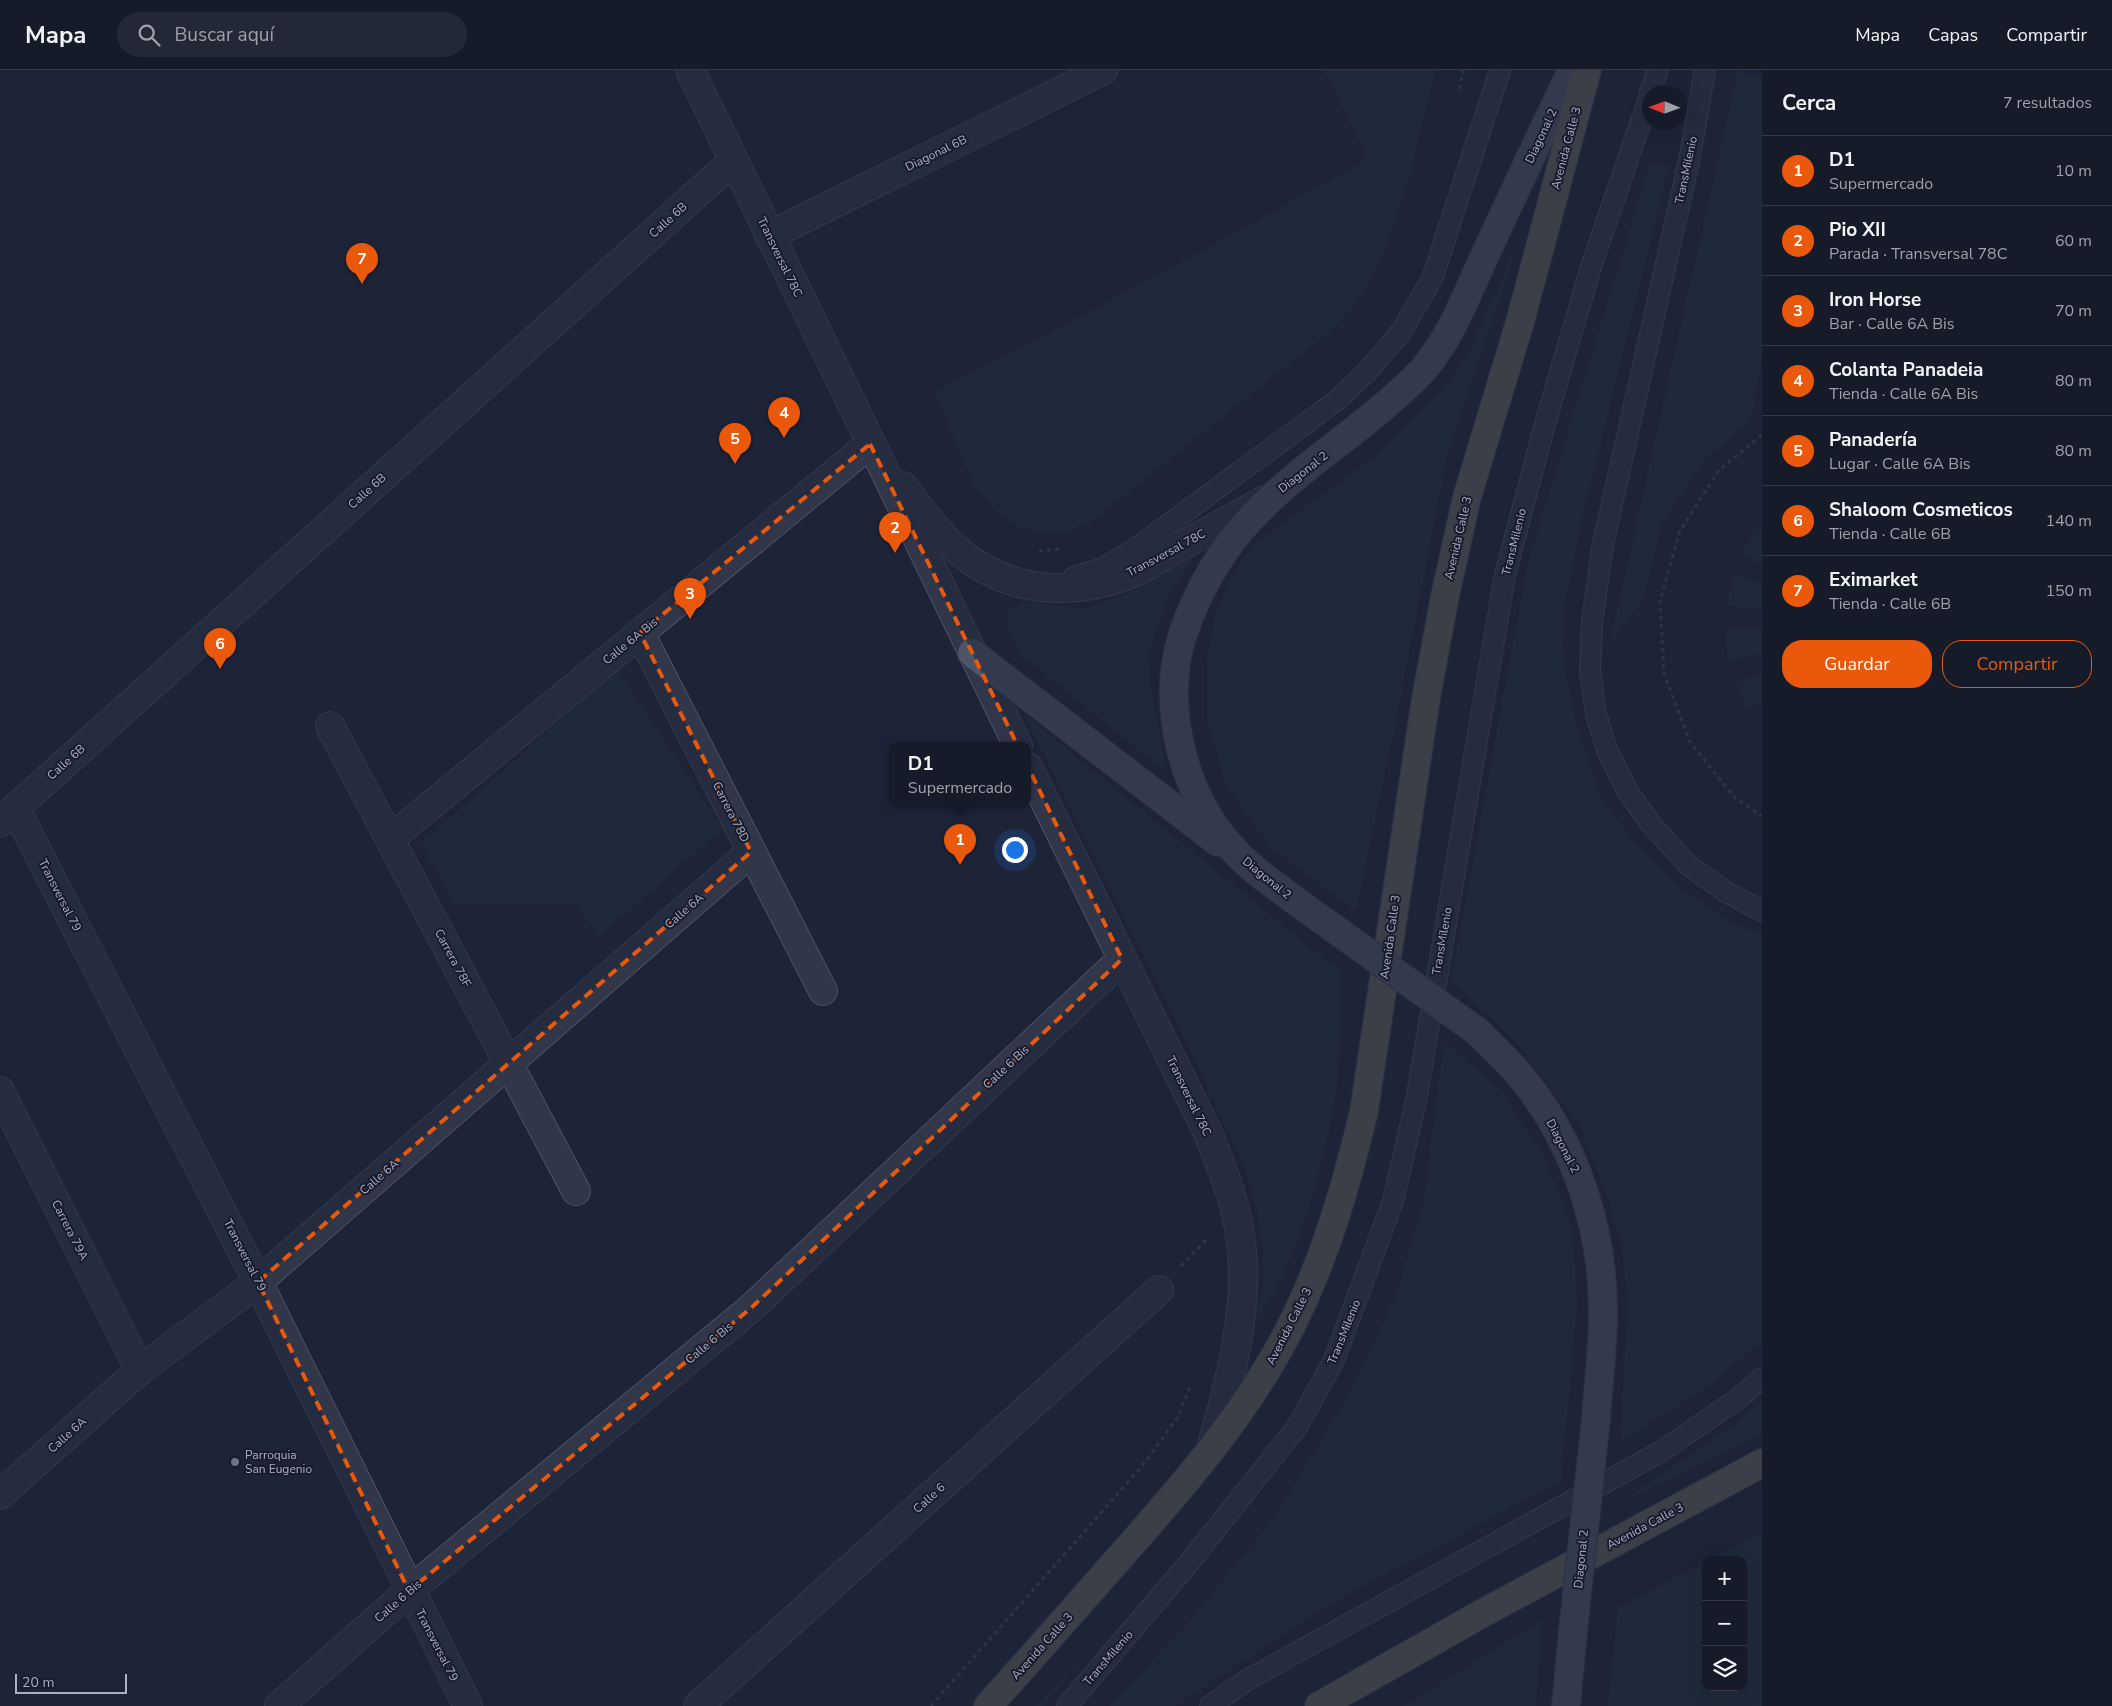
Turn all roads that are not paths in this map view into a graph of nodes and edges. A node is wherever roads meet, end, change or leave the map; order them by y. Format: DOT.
graph roads {
  1 [pos="690,70"];
  2 [pos="1103,70"];
  3 [pos="1500,70"];
  4 [pos="1572,70"];
  5 [pos="1587,70"];
  6 [pos="1658,70"];
  7 [pos="1705,70"];
  8 [pos="1653,85"];
  9 [pos="1642,117"];
  10 [pos="733,161"];
  11 [pos="769,236"];
  12 [pos="870,444"];
  13 [pos="1274,494"];
  14 [pos="1038,588"];
  15 [pos="640,633"];
  16 [pos="972,653"];
  17 [pos="330,726"];
  18 [pos="1016,742"];
  19 [pos="1031,773"];
  20 [pos="8,815"];
  21 [pos="390,839"];
  22 [pos="751,852"];
  23 [pos="1251,868"];
  24 [pos="1762,911"];
  25 [pos="1122,959"];
  26 [pos="823,991"];
  27 [pos="510,1064"];
  28 [pos="0,1091"];
  29 [pos="576,1191"];
  30 [pos="258,1282"];
  31 [pos="1159,1290"];
  32 [pos="140,1370"];
  33 [pos="1762,1378"];
  34 [pos="1211,1450"];
  35 [pos="1762,1464"];
  36 [pos="0,1495"];
  37 [pos="409,1590"];
  38 [pos="279,1706"];
  39 [pos="468,1706"];
  40 [pos="698,1706"];
  41 [pos="988,1706"];
  42 [pos="1067,1706"];
  43 [pos="1210,1706"];
  44 [pos="1318,1706"];
  45 [pos="1566,1706"];
  1 -- 10 [label="street, Transversal 78C"];
  2 -- 11 [label="street, Diagonal 6B"];
  3 -- 14 [label="lane"];
  4 -- 13 [label="main road, Diagonal 2"];
  5 -- 34 [label="highway, Avenida Calle 3"];
  6 -- 8 [label="lane, TransMilenio"];
  7 -- 24 [label="lane, TransMilenio"];
  9 -- 42 [label="lane, TransMilenio"];
  10 -- 11 [label="street, Transversal 78C"];
  10 -- 20 [label="street, Calle 6B"];
  11 -- 12 [label="street, Transversal 78C"];
  12 -- 14 [label="street, Transversal 78C"];
  12 -- 15 [label="street, Calle 6A Bis"];
  12 -- 16 [label="street, Transversal 78C"];
  13 -- 14 [label="street, Transversal 78C"];
  13 -- 23 [label="main road, Diagonal 2"];
  15 -- 21 [label="street, Calle 6A Bis"];
  15 -- 22 [label="street, Carrera 78D"];
  16 -- 18 [label="street, Transversal 78C"];
  16 -- 23 [label="main road"];
  17 -- 21 [label="street, Carrera 78F"];
  19 -- 25 [label="street, Transversal 78C"];
  20 -- 30 [label="street, Transversal 79"];
  21 -- 27 [label="street, Carrera 78F"];
  22 -- 26 [label="street, Carrera 78D"];
  22 -- 27 [label="street, Calle 6A"];
  23 -- 45 [label="main road, Diagonal 2, bridge"];
  25 -- 34 [label="street, Transversal 78C"];
  25 -- 37 [label="street, Calle 6 Bis"];
  27 -- 29 [label="street, Carrera 78F"];
  27 -- 30 [label="street, Calle 6A"];
  28 -- 32 [label="street, Carrera 79A"];
  30 -- 32 [label="street, Calle 6A"];
  30 -- 37 [label="street, Transversal 79"];
  31 -- 40 [label="street, Calle 6"];
  32 -- 36 [label="street, Calle 6A"];
  33 -- 43 [label="lane"];
  34 -- 41 [label="highway, Avenida Calle 3"];
  35 -- 44 [label="highway, Avenida Calle 3"];
  37 -- 38 [label="street, Calle 6 Bis"];
  37 -- 39 [label="street, Transversal 79"];
}
